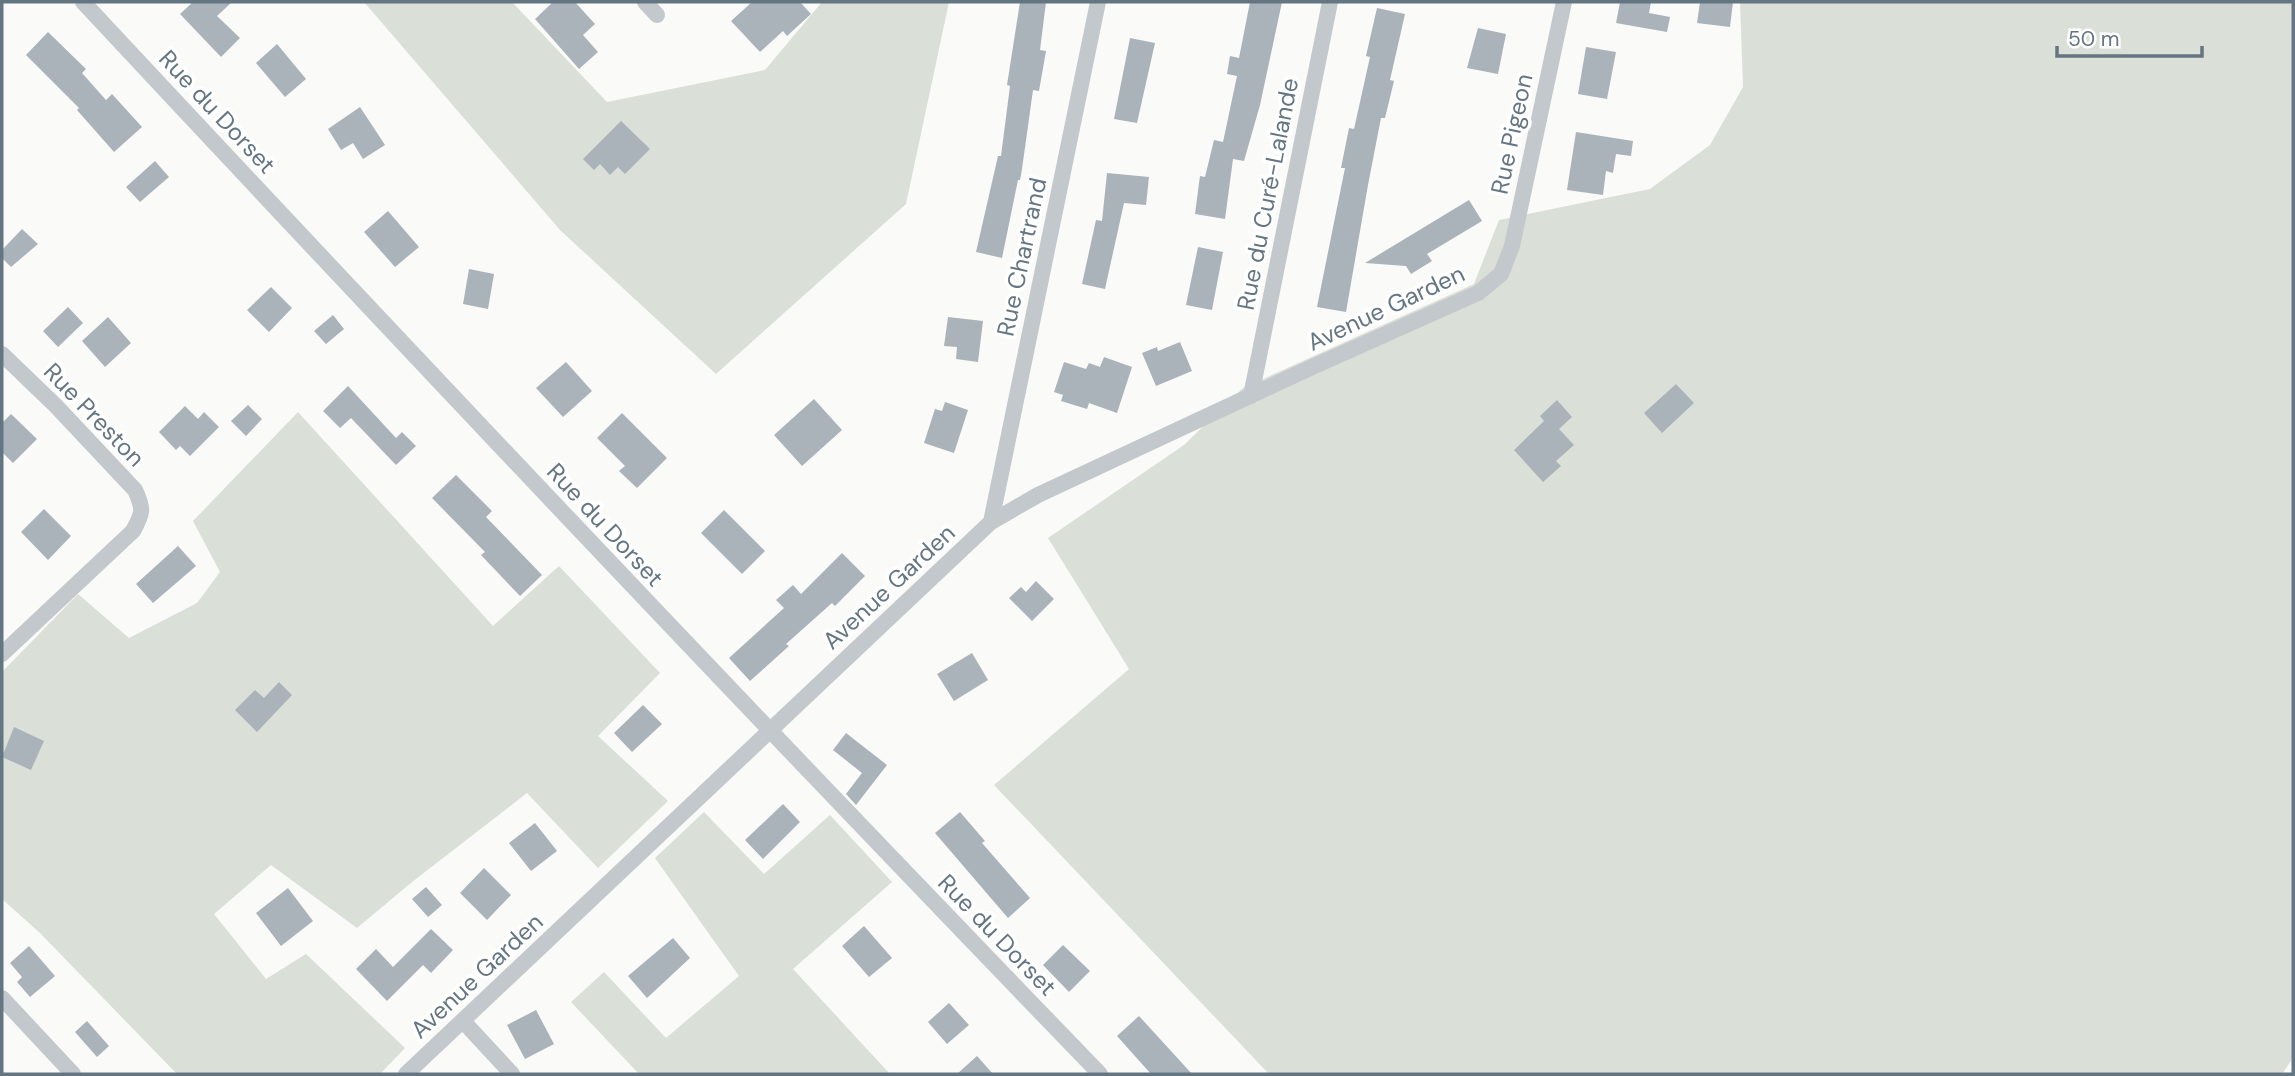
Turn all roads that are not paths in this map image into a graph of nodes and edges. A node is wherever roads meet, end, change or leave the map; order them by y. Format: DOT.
graph roads {
  1 [pos="83,2"];
  2 [pos="645,2"];
  3 [pos="1098,2"];
  4 [pos="1330,2"];
  5 [pos="1564,2"];
  6 [pos="657,15"];
  7 [pos="1501,274"];
  8 [pos="2,354"];
  9 [pos="1251,396"];
  10 [pos="991,522"];
  11 [pos="2,654"];
  12 [pos="769,731"];
  13 [pos="2,998"];
  14 [pos="463,1021"];
  15 [pos="73,1074"];
  16 [pos="406,1074"];
  17 [pos="512,1074"];
  18 [pos="1100,1074"];
  1 -- 12 [label="street, Rue du Dorset"];
  2 -- 6 [label="street"];
  3 -- 10 [label="street, Rue Chartrand"];
  4 -- 9 [label="street, Rue du Curé-Lalande"];
  5 -- 7 [label="street, Rue Pigeon"];
  7 -- 9 [label="street, Avenue Garden"];
  8 -- 11 [label="street, Rue Preston"];
  9 -- 10 [label="street, Avenue Garden"];
  10 -- 12 [label="street, Avenue Garden"];
  12 -- 14 [label="street, Avenue Garden"];
  12 -- 18 [label="street, Rue du Dorset"];
  13 -- 15 [label="street"];
  14 -- 16 [label="street, Avenue Garden"];
  14 -- 17 [label="street"];
}
